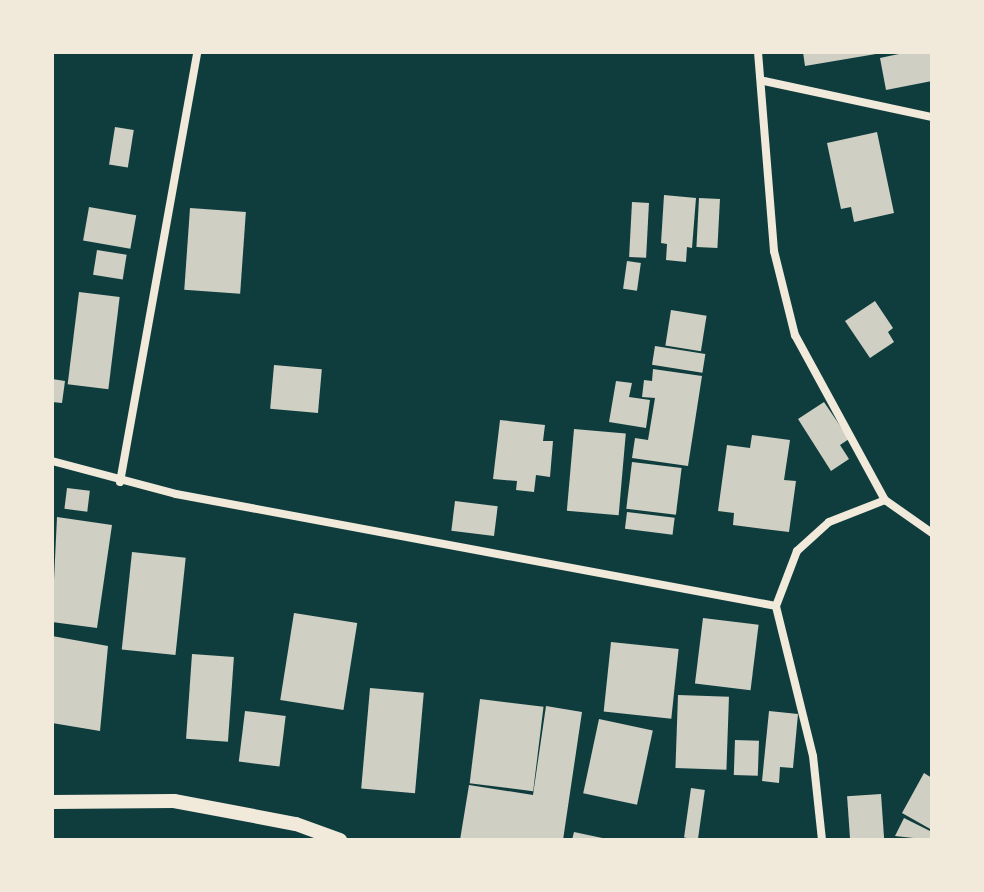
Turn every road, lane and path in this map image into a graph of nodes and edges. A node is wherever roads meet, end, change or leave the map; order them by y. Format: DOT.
graph roads {
  1 [pos="197,52"];
  2 [pos="758,52"];
  3 [pos="764,81"];
  4 [pos="932,117"];
  5 [pos="52,461"];
  6 [pos="120,482"];
  7 [pos="885,500"];
  8 [pos="932,533"];
  9 [pos="776,606"];
  10 [pos="52,802"];
  11 [pos="340,840"];
  12 [pos="822,840"];
  1 -- 6 [label="street"];
  2 -- 3 [label="street"];
  3 -- 4 [label="street"];
  3 -- 7 [label="street"];
  5 -- 6 [label="street"];
  6 -- 9 [label="street"];
  7 -- 8 [label="street"];
  7 -- 9 [label="street"];
  9 -- 12 [label="street"];
  10 -- 11 [label="street"];
}
